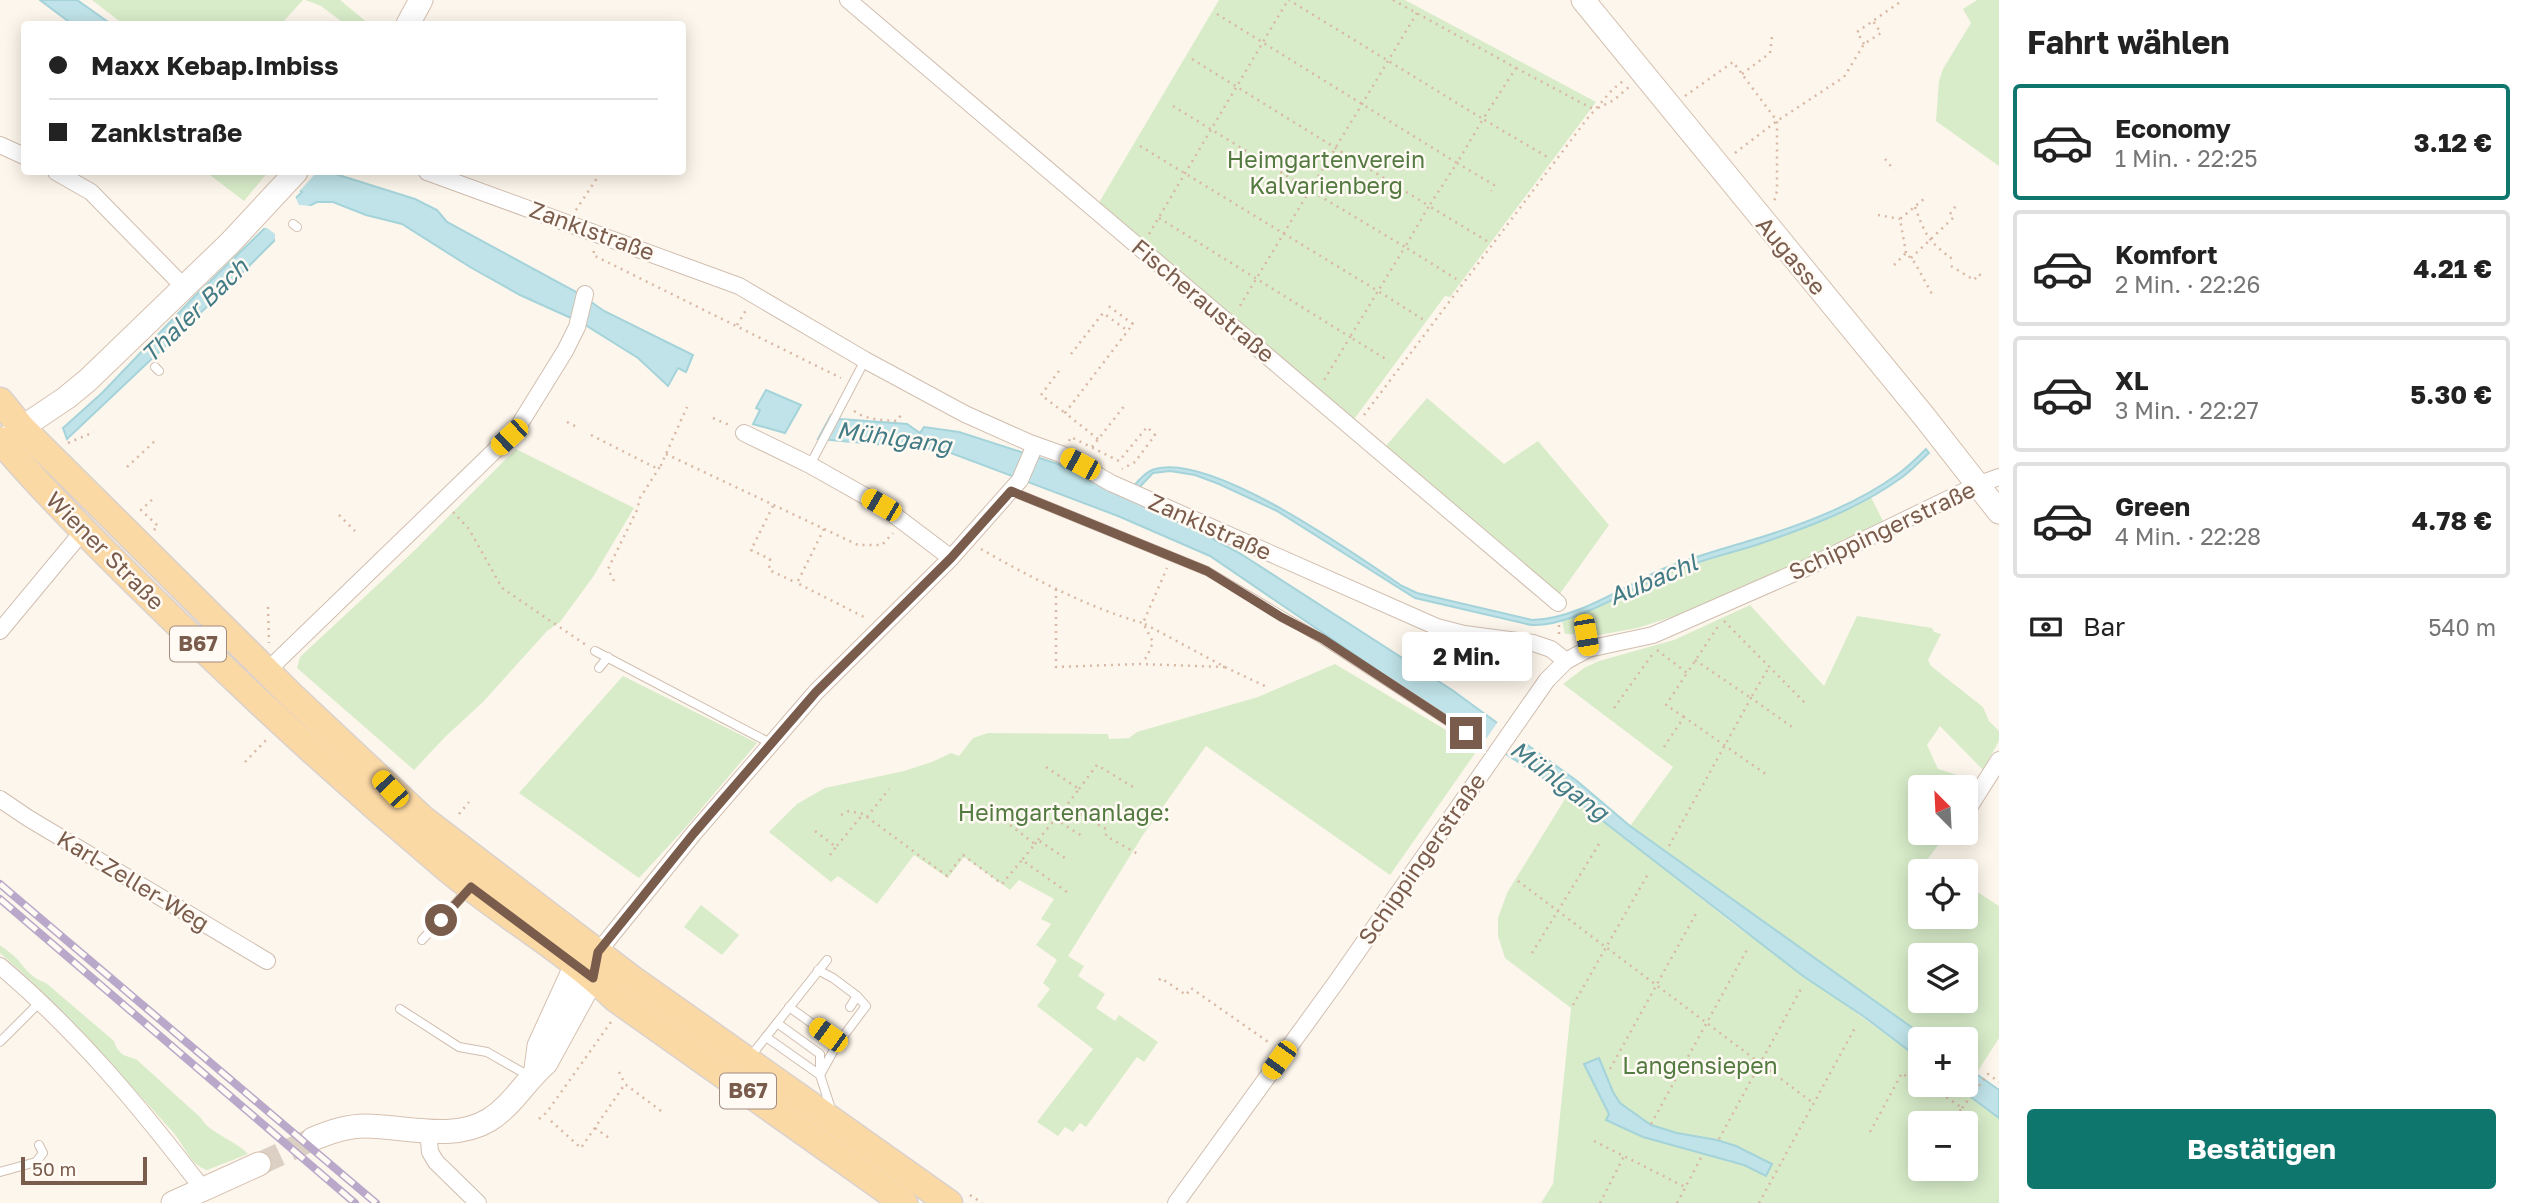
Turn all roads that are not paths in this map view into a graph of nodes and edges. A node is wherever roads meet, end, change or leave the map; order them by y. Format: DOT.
graph roads {
  1 [pos="421,0"];
  2 [pos="848,0"];
  3 [pos="1583,0"];
  4 [pos="410,21"];
  5 [pos="0,145"];
  6 [pos="21,155"];
  7 [pos="61,175"];
  8 [pos="436,175"];
  9 [pos="291,177"];
  10 [pos="184,288"];
  11 [pos="585,294"];
  12 [pos="864,360"];
  13 [pos="0,401"];
  14 [pos="744,433"];
  15 [pos="6,438"];
  16 [pos="1033,448"];
  17 [pos="810,465"];
  18 [pos="1999,477"];
  19 [pos="1016,485"];
  20 [pos="1977,485"];
  21 [pos="1999,512"];
  22 [pos="83,531"];
  23 [pos="951,558"];
  24 [pos="1558,609"];
  25 [pos="0,631"];
  26 [pos="595,651"];
  27 [pos="608,657"];
  28 [pos="1566,661"];
  29 [pos="599,668"];
  30 [pos="267,671"];
  31 [pos="1466,733"];
  32 [pos="772,744"];
  33 [pos="1999,760"];
  34 [pos="1978,793"];
  35 [pos="0,799"];
  36 [pos="471,887"];
  37 [pos="422,940"];
  38 [pos="827,960"];
  39 [pos="267,961"];
  40 [pos="0,965"];
  41 [pos="589,965"];
  42 [pos="818,970"];
  43 [pos="858,996"];
  44 [pos="41,1001"];
  45 [pos="789,1007"];
  46 [pos="850,1007"];
  47 [pos="400,1009"];
  48 [pos="776,1023"];
  49 [pos="766,1037"];
  50 [pos="0,1042"];
  51 [pos="836,1046"];
  52 [pos="748,1060"];
  53 [pos="534,1075"];
  54 [pos="820,1075"];
  55 [pos="834,1122"];
  56 [pos="428,1130"];
  57 [pos="313,1139"];
  58 [pos="39,1145"];
  59 [pos="259,1164"];
  60 [pos="0,1172"];
  61 [pos="202,1188"];
  62 [pos="173,1203"];
  63 [pos="478,1203"];
  64 [pos="904,1203"];
  65 [pos="949,1203"];
  66 [pos="1176,1203"];
  1 -- 4 [label="street"];
  2 -- 24 [label="street, Fischeraustraße"];
  3 -- 20 [label="street, Augasse"];
  5 -- 6 [label="street"];
  7 -- 10 [label="street"];
  8 -- 12 [label="street, Zanklstraße"];
  9 -- 10 [label="street"];
  10 -- 15 [label="street"];
  11 -- 30 [label="street"];
  12 -- 16 [label="street, Zanklstraße"];
  12 -- 17 [label="lane"];
  13 -- 15 [label="main road, Wiener Straße / B67"];
  14 -- 17 [label="street"];
  15 -- 22 [label="main road, Wiener Straße / B67"];
  15 -- 30 [label="main road, Wiener Straße / B67"];
  16 -- 19 [label="street"];
  16 -- 28 [label="street, Zanklstraße"];
  17 -- 23 [label="street"];
  18 -- 20 [label="street, Schippingerstraße"];
  19 -- 23 [label="street"];
  19 -- 31 [label="lane, Zanklstraße"];
  20 -- 21 [label="street, Augasse"];
  20 -- 28 [label="street, Schippingerstraße"];
  22 -- 25 [label="street"];
  22 -- 36 [label="main road, Wiener Straße / B67"];
  23 -- 32 [label="street"];
  26 -- 27 [label="lane"];
  27 -- 29 [label="lane"];
  27 -- 32 [label="lane"];
  28 -- 66 [label="street, Schippingerstraße"];
  30 -- 41 [label="main road, Wiener Straße / B67"];
  32 -- 41 [label="street"];
  33 -- 34 [label="street"];
  35 -- 39 [label="street, Karl-Zeller-Weg"];
  36 -- 37 [label="lane"];
  36 -- 41 [label="main road, Wiener Straße / B67"];
  38 -- 42 [label="lane"];
  40 -- 44 [label="street"];
  41 -- 52 [label="main road, Wiener Straße / B67"];
  41 -- 53 [label="street"];
  41 -- 64 [label="main road, Wiener Straße / B67"];
  42 -- 43 [label="lane"];
  42 -- 45 [label="lane"];
  43 -- 46 [label="lane"];
  43 -- 51 [label="lane"];
  44 -- 50 [label="lane"];
  44 -- 61 [label="street"];
  45 -- 48 [label="lane"];
  45 -- 51 [label="lane"];
  47 -- 53 [label="lane"];
  48 -- 49 [label="lane"];
  48 -- 54 [label="lane"];
  49 -- 52 [label="lane"];
  49 -- 54 [label="lane"];
  51 -- 54 [label="lane"];
  52 -- 55 [label="main road, Wiener Straße / B67"];
  53 -- 56 [label="street"];
  54 -- 55 [label="lane"];
  55 -- 65 [label="main road, Wiener Straße / B67"];
  56 -- 57 [label="street"];
  56 -- 63 [label="street"];
  58 -- 60 [label="lane"];
  59 -- 61 [label="street"];
  61 -- 62 [label="street"];
}
